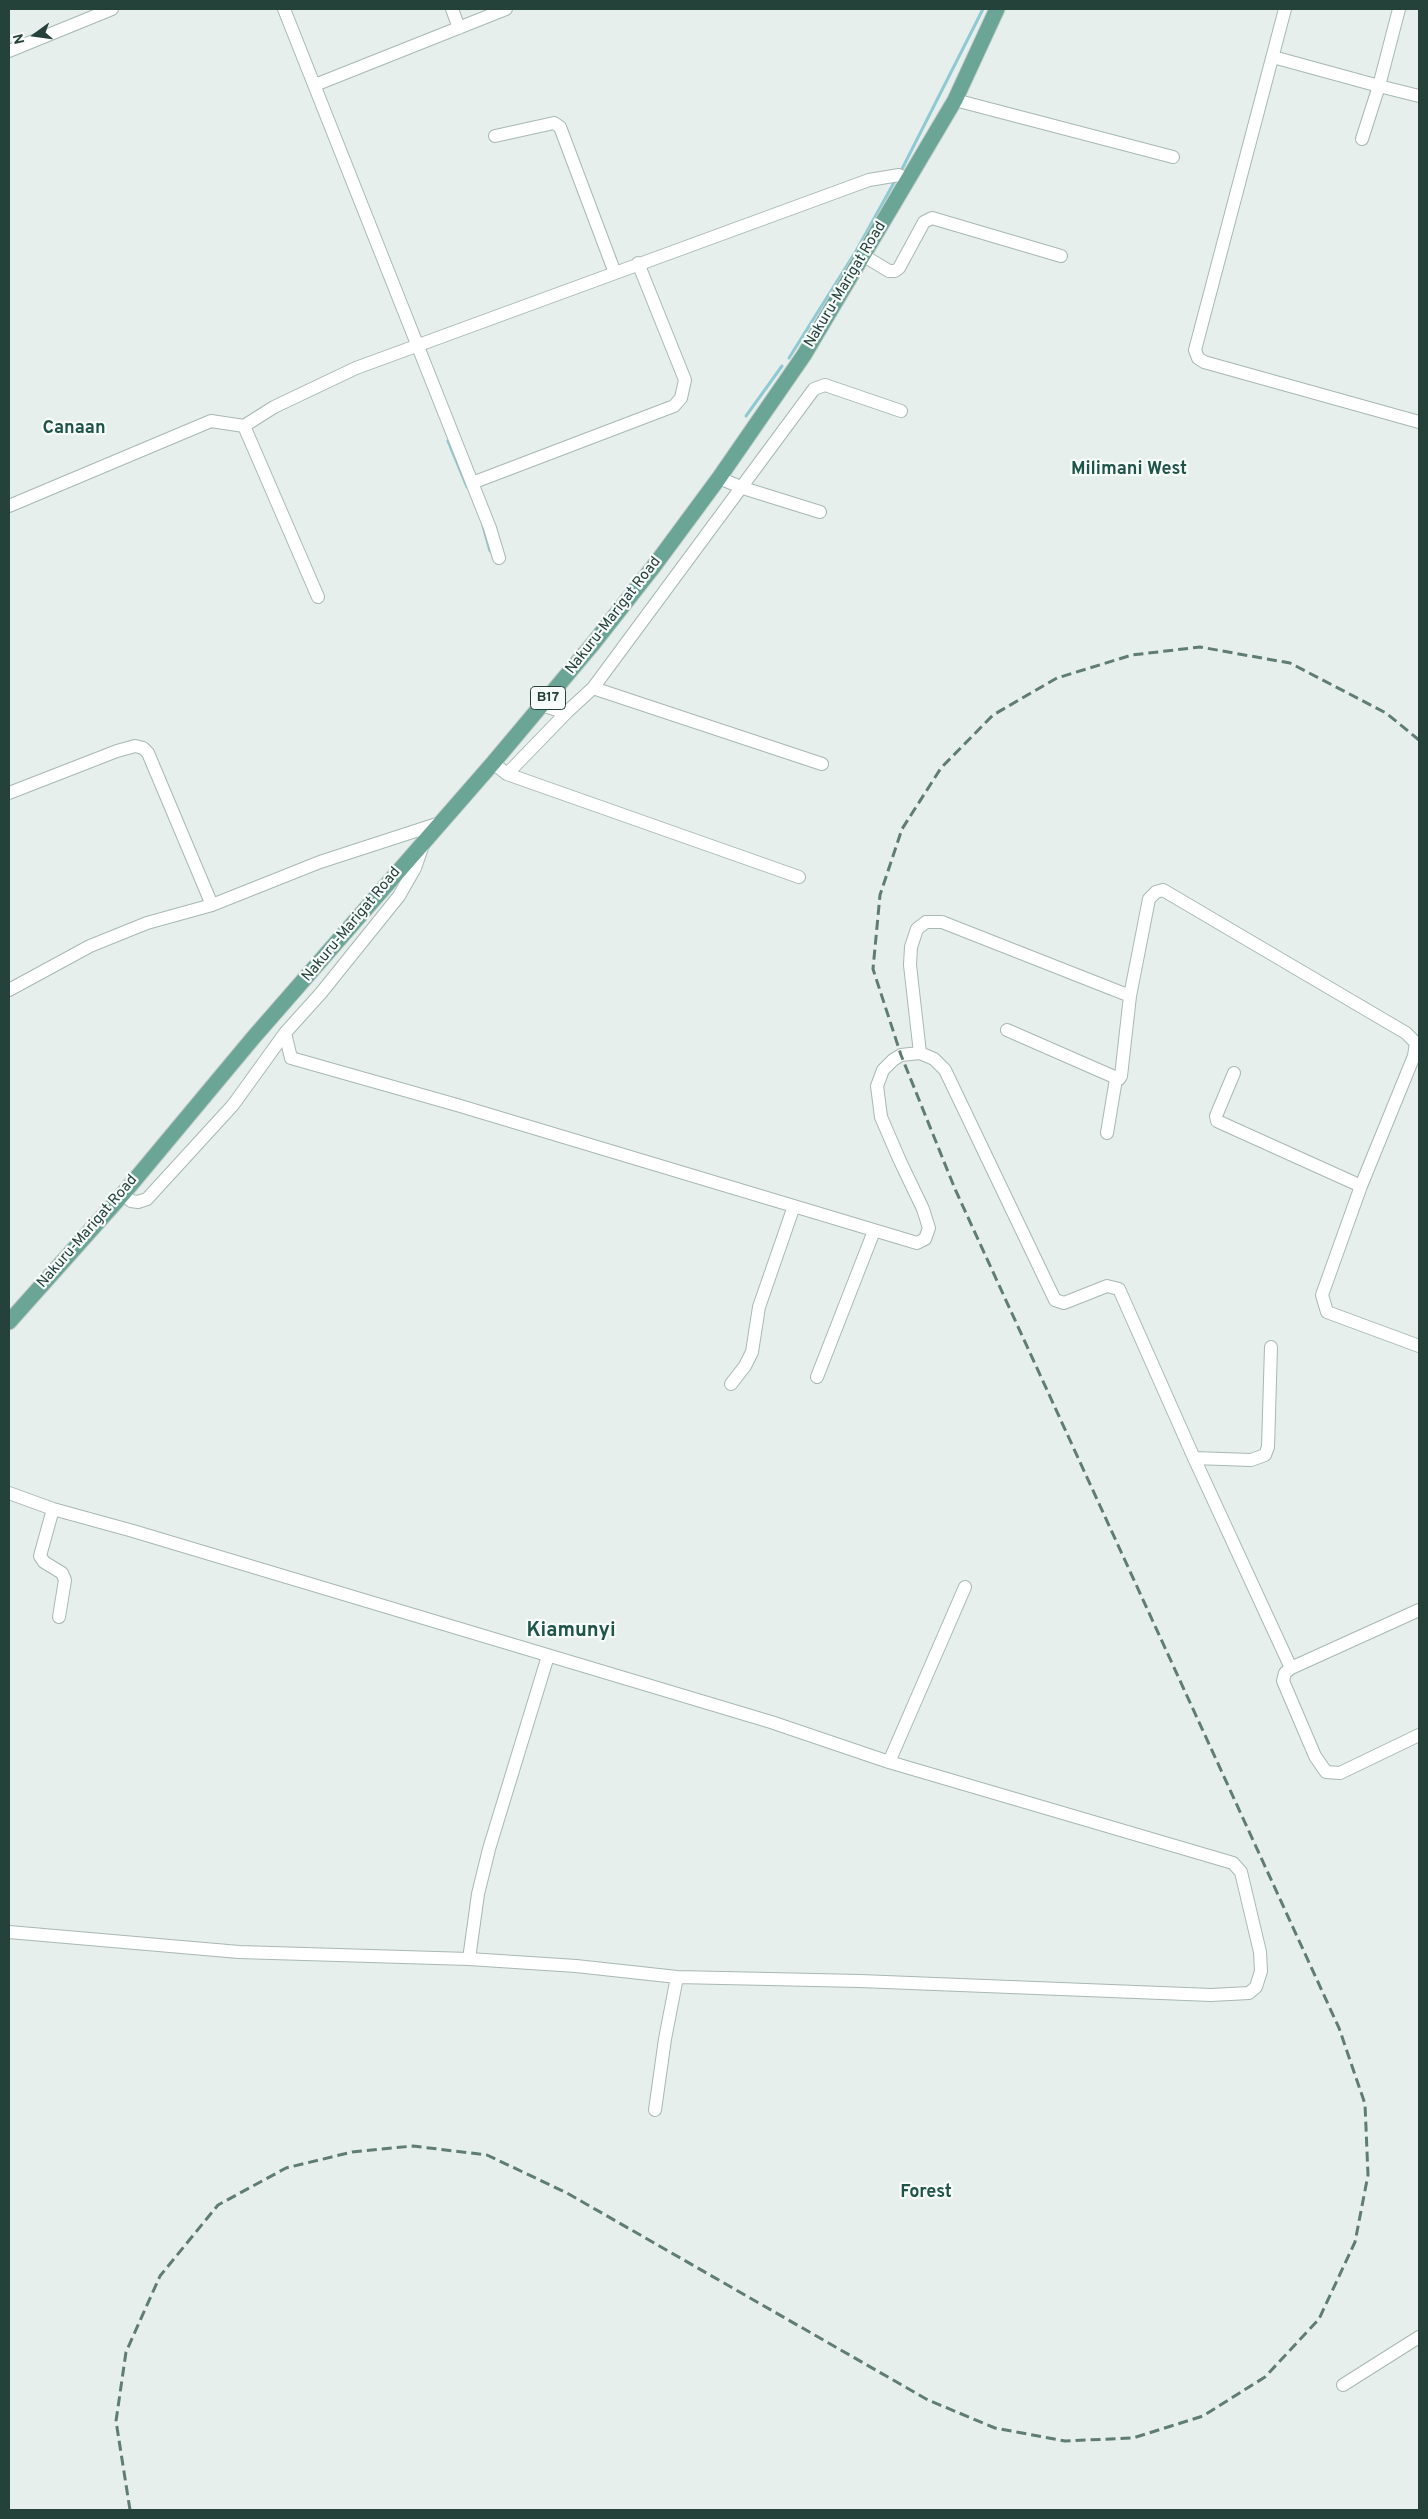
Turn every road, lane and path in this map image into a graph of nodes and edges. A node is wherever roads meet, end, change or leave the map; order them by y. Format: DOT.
graph roads {
  1 [pos="112,9"];
  2 [pos="284,9"];
  3 [pos="452,9"];
  4 [pos="506,9"];
  5 [pos="997,9"];
  6 [pos="1285,9"];
  7 [pos="1399,9"];
  8 [pos="460,28"];
  9 [pos="9,51"];
  10 [pos="1273,57"];
  11 [pos="315,85"];
  12 [pos="1378,86"];
  13 [pos="1419,96"];
  14 [pos="956,100"];
  15 [pos="495,136"];
  16 [pos="1362,139"];
  17 [pos="1173,157"];
  18 [pos="909,180"];
  19 [pos="864,256"];
  20 [pos="1061,256"];
  21 [pos="638,263"];
  22 [pos="615,273"];
  23 [pos="416,346"];
  24 [pos="901,411"];
  25 [pos="1419,422"];
  26 [pos="244,426"];
  27 [pos="719,478"];
  28 [pos="472,483"];
  29 [pos="743,488"];
  30 [pos="9,506"];
  31 [pos="820,512"];
  32 [pos="499,558"];
  33 [pos="318,597"];
  34 [pos="593,688"];
  35 [pos="542,705"];
  36 [pos="568,711"];
  37 [pos="493,763"];
  38 [pos="822,764"];
  39 [pos="508,774"];
  40 [pos="9,793"];
  41 [pos="440,823"];
  42 [pos="426,838"];
  43 [pos="799,877"];
  44 [pos="212,905"];
  45 [pos="9,990"];
  46 [pos="1130,996"];
  47 [pos="1006,1030"];
  48 [pos="285,1033"];
  49 [pos="272,1053"];
  50 [pos="920,1053"];
  51 [pos="292,1058"];
  52 [pos="1234,1073"];
  53 [pos="1116,1079"];
  54 [pos="1107,1133"];
  55 [pos="1361,1186"];
  56 [pos="123,1194"];
  57 [pos="794,1206"];
  58 [pos="874,1231"];
  59 [pos="9,1322"];
  60 [pos="1419,1346"];
  61 [pos="1271,1347"];
  62 [pos="817,1377"];
  63 [pos="731,1384"];
  64 [pos="1194,1458"];
  65 [pos="9,1493"];
  66 [pos="53,1509"];
  67 [pos="965,1587"];
  68 [pos="1419,1610"];
  69 [pos="59,1617"];
  70 [pos="548,1656"];
  71 [pos="1291,1668"];
  72 [pos="1419,1735"];
  73 [pos="889,1762"];
  74 [pos="9,1932"];
  75 [pos="469,1959"];
  76 [pos="677,1977"];
  77 [pos="656,2110"];
  78 [pos="1419,2337"];
  79 [pos="1343,2385"];
  1 -- 9 [label="street"];
  2 -- 11 [label="street"];
  3 -- 8 [label="street"];
  4 -- 8 [label="street"];
  5 -- 14 [label="main road, Nakuru-Marigat Road / B17"];
  6 -- 10 [label="street"];
  7 -- 12 [label="street"];
  8 -- 11 [label="street"];
  10 -- 12 [label="street"];
  10 -- 25 [label="street"];
  11 -- 23 [label="street"];
  12 -- 13 [label="street"];
  12 -- 16 [label="street"];
  14 -- 17 [label="street"];
  14 -- 18 [label="main road, Nakuru-Marigat Road / B17"];
  15 -- 22 [label="street"];
  18 -- 19 [label="main road, Nakuru-Marigat Road / B17"];
  18 -- 21 [label="street"];
  19 -- 20 [label="street"];
  19 -- 27 [label="main road, Nakuru-Marigat Road / B17"];
  21 -- 22 [label="street"];
  21 -- 28 [label="street"];
  22 -- 23 [label="street"];
  23 -- 26 [label="street"];
  23 -- 28 [label="street"];
  24 -- 29 [label="street"];
  26 -- 30 [label="street"];
  26 -- 33 [label="street"];
  27 -- 29 [label="street"];
  27 -- 35 [label="main road, Nakuru-Marigat Road / B17"];
  28 -- 32 [label="street"];
  29 -- 31 [label="street"];
  29 -- 34 [label="street"];
  34 -- 36 [label="street"];
  34 -- 38 [label="street"];
  35 -- 36 [label="street"];
  35 -- 37 [label="main road, Nakuru-Marigat Road / B17"];
  36 -- 39 [label="street"];
  37 -- 39 [label="street"];
  37 -- 41 [label="main road, Nakuru-Marigat Road / B17"];
  39 -- 43 [label="street"];
  40 -- 44 [label="street"];
  41 -- 42 [label="main road, Nakuru-Marigat Road / B17"];
  41 -- 44 [label="street"];
  42 -- 48 [label="street"];
  42 -- 56 [label="main road, Nakuru-Marigat Road / B17"];
  44 -- 45 [label="street"];
  46 -- 50 [label="street"];
  46 -- 53 [label="street"];
  46 -- 55 [label="street"];
  47 -- 53 [label="street"];
  48 -- 49 [label="street"];
  48 -- 51 [label="street"];
  49 -- 51 [label="street"];
  49 -- 56 [label="street"];
  50 -- 58 [label="street"];
  50 -- 64 [label="street"];
  51 -- 57 [label="street"];
  52 -- 55 [label="street"];
  53 -- 54 [label="street"];
  55 -- 60 [label="street"];
  56 -- 59 [label="main road, Nakuru-Marigat Road / B17"];
  57 -- 58 [label="street"];
  57 -- 63 [label="street"];
  58 -- 62 [label="street"];
  61 -- 64 [label="street"];
  64 -- 71 [label="street"];
  65 -- 66 [label="street"];
  66 -- 69 [label="street"];
  66 -- 70 [label="street"];
  67 -- 73 [label="street"];
  68 -- 71 [label="street"];
  70 -- 73 [label="street"];
  70 -- 75 [label="street"];
  71 -- 72 [label="street"];
  73 -- 76 [label="street"];
  74 -- 75 [label="street"];
  75 -- 76 [label="street"];
  76 -- 77 [label="street"];
  78 -- 79 [label="street"];
}
